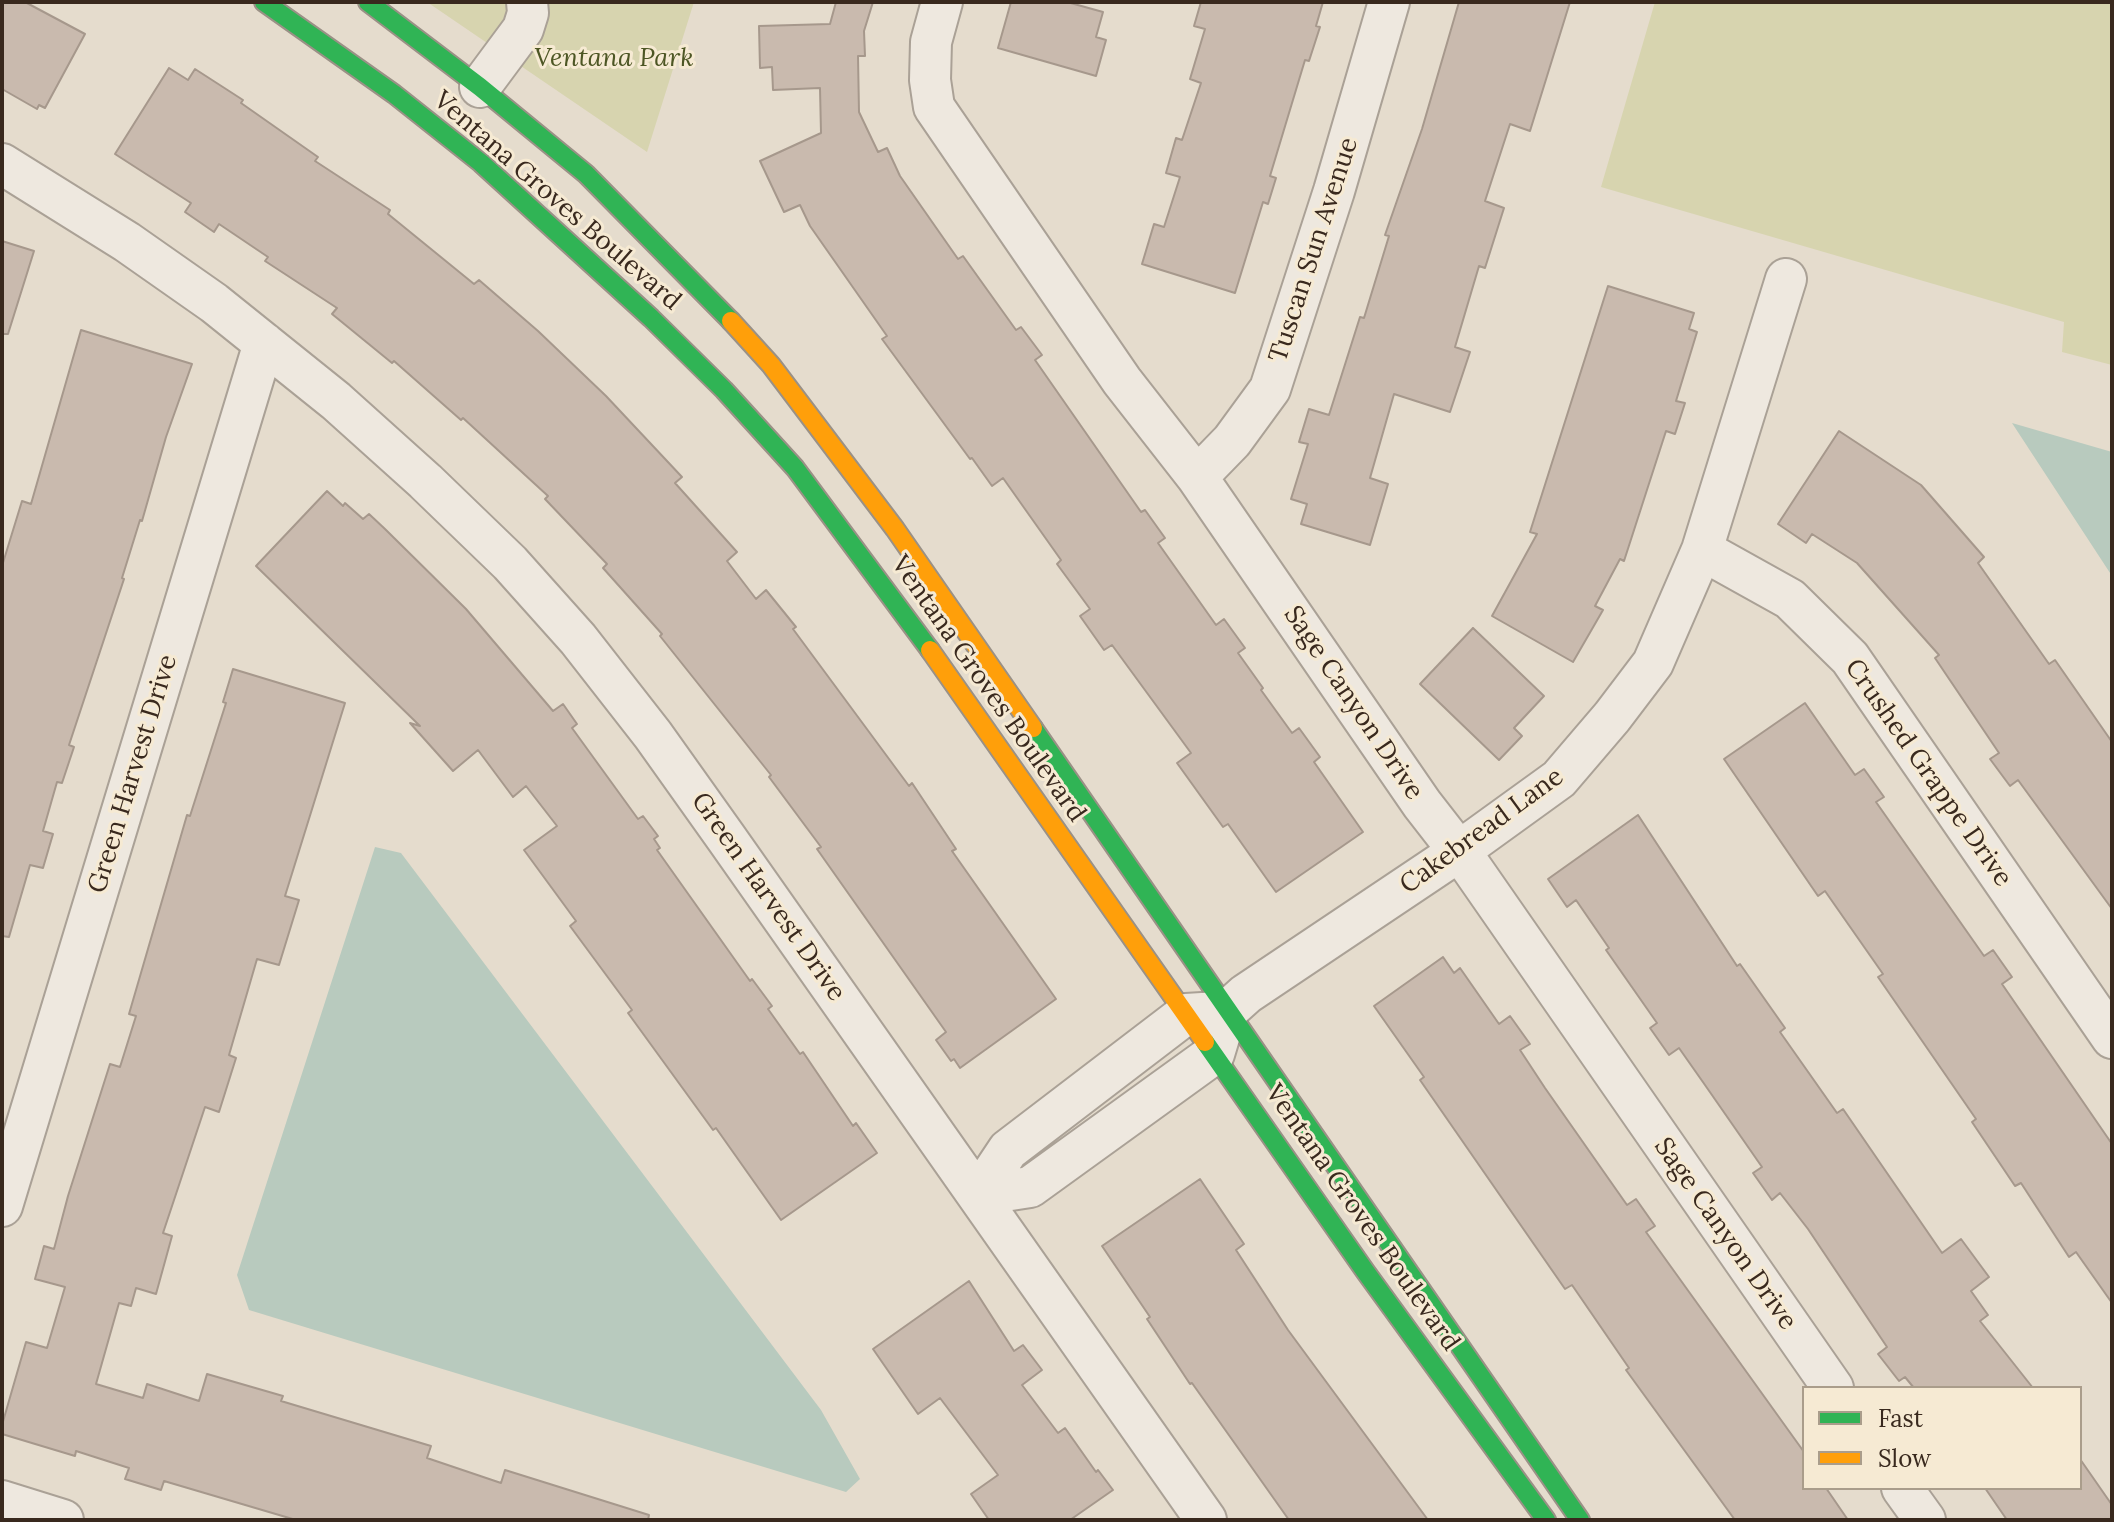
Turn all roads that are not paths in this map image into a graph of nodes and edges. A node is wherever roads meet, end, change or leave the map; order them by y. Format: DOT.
graph roads {
  1 [pos="264,2"];
  2 [pos="368,2"];
  3 [pos="942,2"];
  4 [pos="1389,2"];
  5 [pos="531,6"];
  6 [pos="477,94"];
  7 [pos="2,164"];
  8 [pos="1786,279"];
  9 [pos="264,343"];
  10 [pos="1197,477"];
  11 [pos="1702,550"];
  12 [pos="1458,852"];
  13 [pos="1227,1011"];
  14 [pos="1186,1014"];
  15 [pos="2112,1038"];
  16 [pos="1214,1054"];
  17 [pos="978,1195"];
  18 [pos="2,1206"];
  19 [pos="1832,1386"];
  20 [pos="1903,1490"];
  21 [pos="2,1501"];
  22 [pos="1200,1517"];
  23 [pos="63,1520"];
  24 [pos="1546,1520"];
  25 [pos="1580,1520"];
  26 [pos="1925,1520"];
  1 -- 14 [label="street, Ventana Groves Boulevard"];
  2 -- 6 [label="street, Ventana Groves Boulevard"];
  3 -- 10 [label="street, Sage Canyon Drive"];
  4 -- 10 [label="street, Tuscan Sun Avenue"];
  5 -- 6 [label="street"];
  6 -- 13 [label="street, Ventana Groves Boulevard"];
  7 -- 9 [label="street, Green Harvest Drive"];
  8 -- 11 [label="street, Cakebread Lane"];
  9 -- 17 [label="street, Green Harvest Drive"];
  9 -- 18 [label="street, Green Harvest Drive"];
  10 -- 12 [label="street, Sage Canyon Drive"];
  11 -- 12 [label="street, Cakebread Lane"];
  11 -- 15 [label="street, Crushed Grappe Drive"];
  12 -- 13 [label="street, Cakebread Lane"];
  12 -- 19 [label="street, Sage Canyon Drive"];
  13 -- 14 [label="street"];
  13 -- 16 [label="street"];
  13 -- 25 [label="street, Ventana Groves Boulevard"];
  14 -- 16 [label="street, Ventana Groves Boulevard"];
  14 -- 17 [label="street"];
  16 -- 17 [label="street"];
  16 -- 24 [label="street, Ventana Groves Boulevard"];
  17 -- 22 [label="street, Green Harvest Drive"];
  20 -- 26 [label="street"];
  21 -- 23 [label="street"];
}
